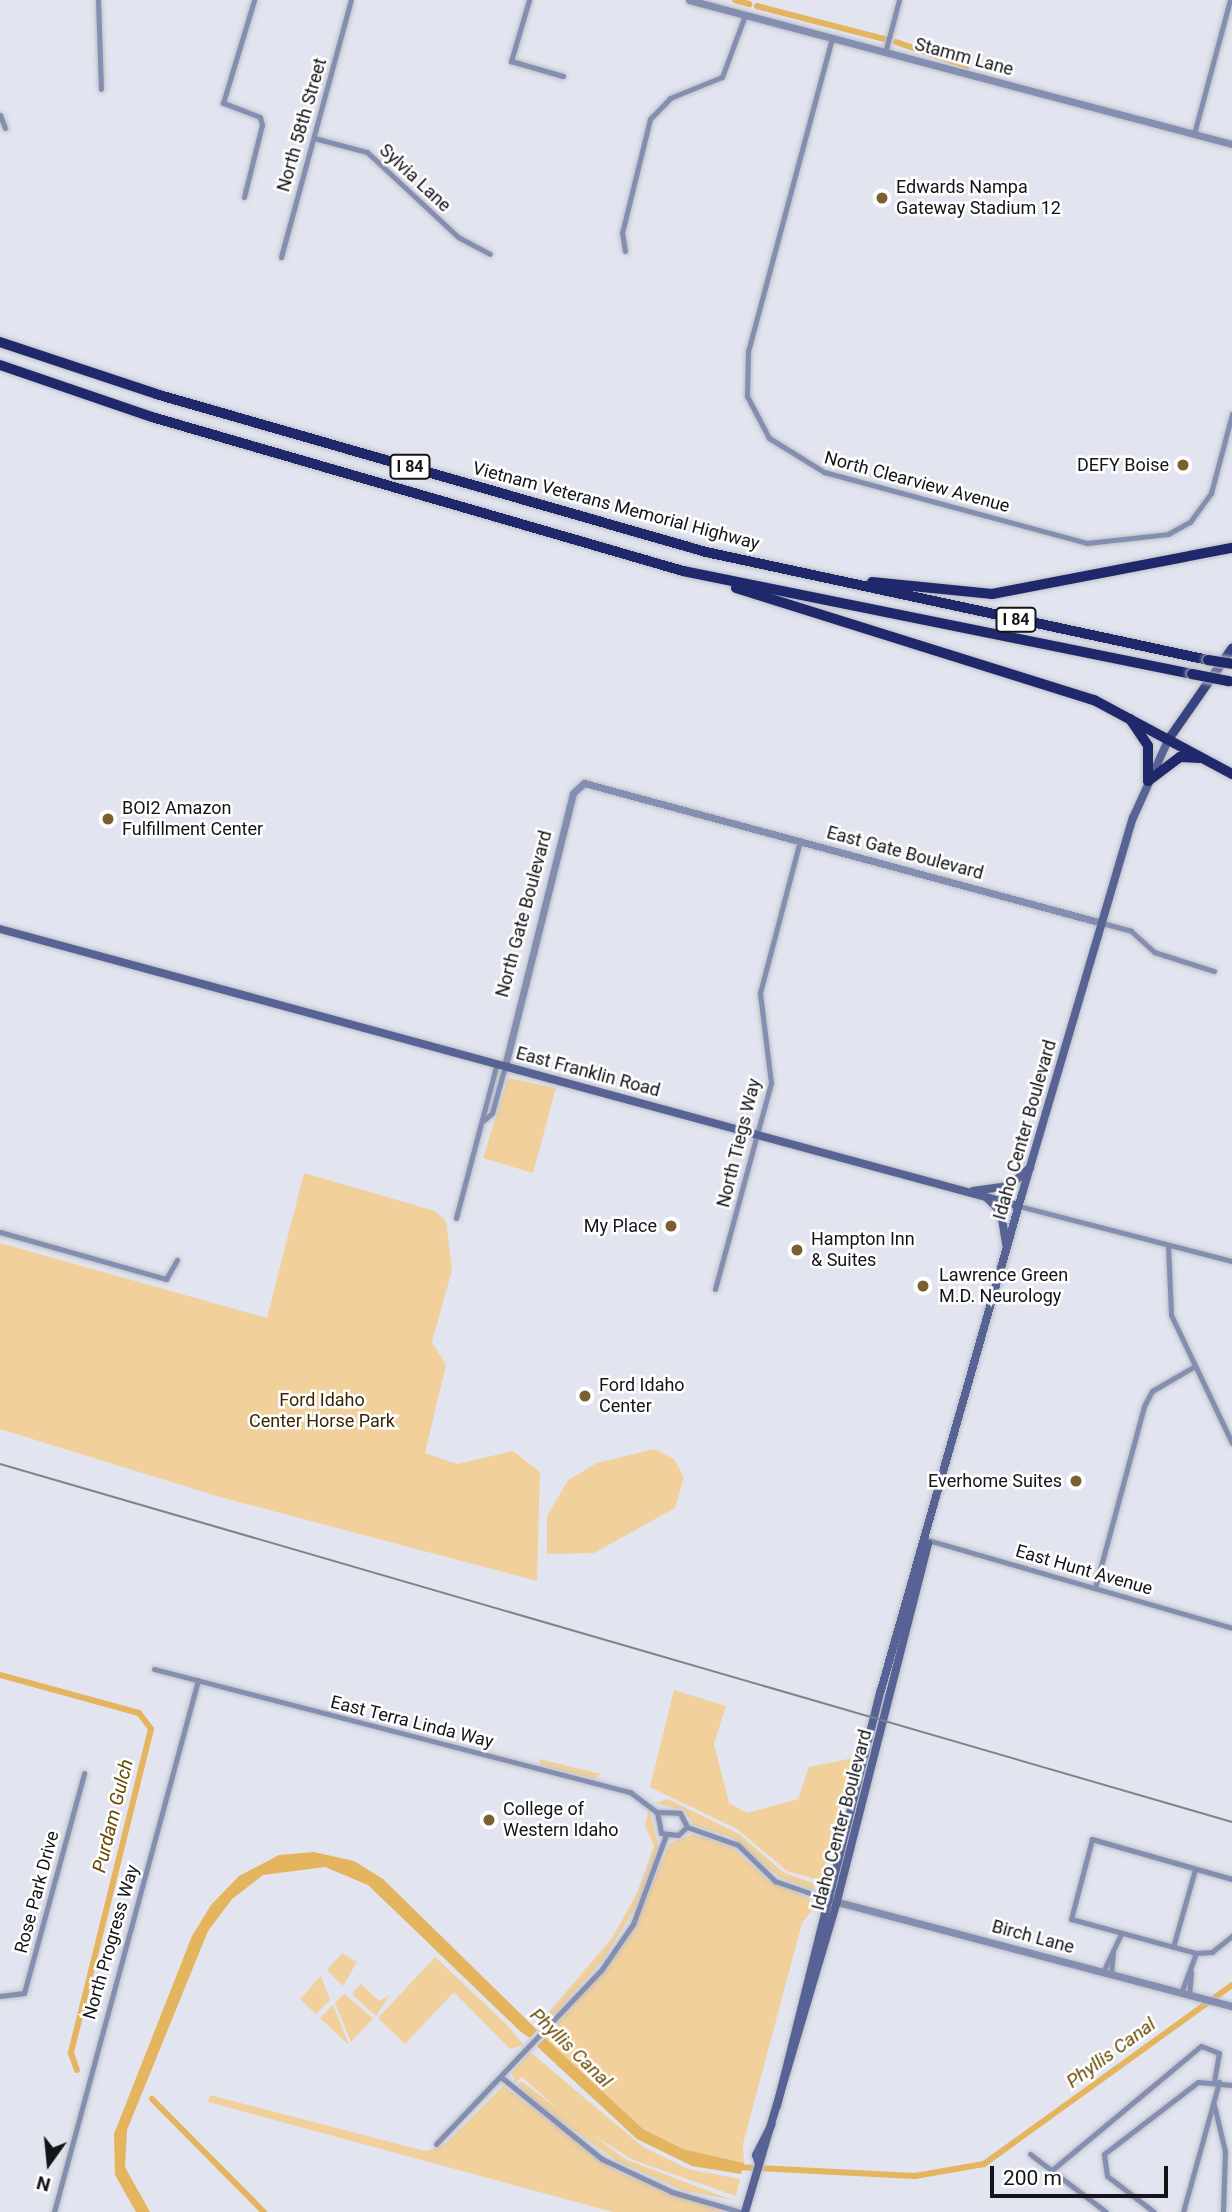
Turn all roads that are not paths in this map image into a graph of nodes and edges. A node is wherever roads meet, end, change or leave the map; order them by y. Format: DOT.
graph roads {
  1 [pos="98,0"];
  2 [pos="254,0"];
  3 [pos="351,0"];
  4 [pos="529,0"];
  5 [pos="689,0"];
  6 [pos="899,0"];
  7 [pos="1230,0"];
  8 [pos="746,15"];
  9 [pos="832,38"];
  10 [pos="885,53"];
  11 [pos="564,76"];
  12 [pos="100,89"];
  13 [pos="0,116"];
  14 [pos="5,128"];
  15 [pos="1194,134"];
  16 [pos="314,138"];
  17 [pos="1232,144"];
  18 [pos="244,197"];
  19 [pos="625,251"];
  20 [pos="490,254"];
  21 [pos="281,257"];
  22 [pos="0,342"];
  23 [pos="0,365"];
  24 [pos="1232,414"];
  25 [pos="1229,551"];
  26 [pos="683,571"];
  27 [pos="824,578"];
  28 [pos="1232,646"];
  29 [pos="1232,664"];
  30 [pos="1231,681"];
  31 [pos="1120,710"];
  32 [pos="1170,736"];
  33 [pos="1207,761"];
  34 [pos="1232,774"];
  35 [pos="1148,780"];
  36 [pos="580,784"];
  37 [pos="800,840"];
  38 [pos="1102,923"];
  39 [pos="0,929"];
  40 [pos="1214,971"];
  41 [pos="501,1065"];
  42 [pos="758,1135"];
  43 [pos="1030,1168"];
  44 [pos="970,1192"];
  45 [pos="985,1196"];
  46 [pos="1019,1206"];
  47 [pos="456,1218"];
  48 [pos="0,1232"];
  49 [pos="1168,1245"];
  50 [pos="1007,1250"];
  51 [pos="177,1260"];
  52 [pos="1232,1261"];
  53 [pos="715,1289"];
  54 [pos="1195,1366"];
  55 [pos="1232,1443"];
  56 [pos="928,1540"];
  57 [pos="1095,1588"];
  58 [pos="1232,1628"];
  59 [pos="154,1669"];
  60 [pos="198,1680"];
  61 [pos="84,1773"];
  62 [pos="657,1812"];
  63 [pos="687,1827"];
  64 [pos="666,1835"];
  65 [pos="1195,1869"];
  66 [pos="1232,1878"];
  67 [pos="827,1899"];
  68 [pos="837,1901"];
  69 [pos="1121,1934"];
  70 [pos="1232,1936"];
  71 [pos="1173,1947"];
  72 [pos="1196,1953"];
  73 [pos="1107,1973"];
  74 [pos="1185,1994"];
  75 [pos="0,1996"];
  76 [pos="1232,2006"];
  77 [pos="502,2077"];
  78 [pos="1217,2081"];
  79 [pos="1232,2085"];
  80 [pos="1214,2104"];
  81 [pos="777,2106"];
  82 [pos="436,2144"];
  83 [pos="1030,2154"];
  84 [pos="1052,2170"];
  85 [pos="54,2212"];
  86 [pos="743,2212"];
  87 [pos="1106,2212"];
  88 [pos="1154,2212"];
  89 [pos="1184,2212"];
  90 [pos="1223,2212"];
  1 -- 12 [label="street"];
  2 -- 18 [label="street"];
  3 -- 16 [label="street, North 58th Street"];
  4 -- 11 [label="street"];
  5 -- 8 [label="street, Stamm Lane"];
  6 -- 10 [label="street"];
  7 -- 15 [label="street"];
  8 -- 9 [label="street, Stamm Lane"];
  8 -- 19 [label="street"];
  9 -- 10 [label="street, Stamm Lane"];
  9 -- 24 [label="street, North Clearview Avenue"];
  10 -- 15 [label="street, Stamm Lane"];
  13 -- 14 [label="street"];
  15 -- 17 [label="street, Stamm Lane"];
  16 -- 20 [label="street, Sylvia Lane"];
  16 -- 21 [label="street, North 58th Street"];
  22 -- 27 [label="highway, Vietnam Veterans Memorial Highway / I 84"];
  23 -- 26 [label="highway, I 84"];
  25 -- 27 [label="highway"];
  26 -- 30 [label="highway, I 84, bridge"];
  26 -- 31 [label="highway"];
  27 -- 29 [label="highway, Vietnam Veterans Memorial Highway / I 84, bridge"];
  28 -- 32 [label="main road"];
  31 -- 32 [label="highway"];
  31 -- 35 [label="highway"];
  32 -- 33 [label="highway"];
  32 -- 35 [label="main road, Idaho Center Boulevard"];
  33 -- 34 [label="highway"];
  33 -- 35 [label="highway"];
  35 -- 38 [label="main road, Idaho Center Boulevard"];
  36 -- 37 [label="street, East Gate Boulevard"];
  36 -- 41 [label="street, North Gate Boulevard"];
  37 -- 38 [label="street, East Gate Boulevard"];
  37 -- 42 [label="street, North Tiegs Way"];
  38 -- 40 [label="street, East Gate Boulevard"];
  38 -- 43 [label="main road, Idaho Center Boulevard"];
  39 -- 41 [label="main road, East Franklin Road"];
  41 -- 42 [label="main road, East Franklin Road"];
  41 -- 47 [label="street"];
  42 -- 44 [label="main road, East Franklin Road"];
  42 -- 53 [label="street, North Tiegs Way"];
  43 -- 44 [label="main road"];
  43 -- 46 [label="main road, Idaho Center Boulevard"];
  44 -- 45 [label="main road, East Franklin Road"];
  45 -- 46 [label="main road, East Franklin Road"];
  45 -- 50 [label="main road"];
  46 -- 49 [label="street, East Franklin Road"];
  46 -- 50 [label="main road, Idaho Center Boulevard"];
  48 -- 51 [label="street"];
  49 -- 52 [label="street, East Franklin Road"];
  49 -- 54 [label="street"];
  50 -- 56 [label="main road, Idaho Center Boulevard"];
  54 -- 55 [label="street"];
  54 -- 57 [label="street"];
  56 -- 57 [label="street, East Hunt Avenue"];
  56 -- 67 [label="main road, Idaho Center Boulevard"];
  56 -- 68 [label="main road, Idaho Center Boulevard"];
  57 -- 58 [label="street, East Hunt Avenue"];
  59 -- 60 [label="street, East Terra Linda Way"];
  60 -- 62 [label="street, East Terra Linda Way"];
  60 -- 85 [label="street, North Progress Way"];
  61 -- 75 [label="street, Rose Park Drive"];
  62 -- 63 [label="street, East Terra Linda Way"];
  62 -- 64 [label="street"];
  63 -- 64 [label="street"];
  63 -- 67 [label="street"];
  64 -- 77 [label="street"];
  65 -- 66 [label="street"];
  65 -- 69 [label="street"];
  65 -- 71 [label="street"];
  67 -- 68 [label="street, Birch Lane"];
  67 -- 81 [label="main road, Idaho Center Boulevard"];
  68 -- 73 [label="street, Birch Lane"];
  68 -- 81 [label="main road, Idaho Center Boulevard"];
  69 -- 71 [label="street"];
  69 -- 73 [label="street"];
  70 -- 72 [label="street"];
  71 -- 72 [label="street"];
  72 -- 74 [label="street"];
  73 -- 74 [label="street, Birch Lane"];
  74 -- 76 [label="street, Birch Lane"];
  77 -- 82 [label="street"];
  77 -- 86 [label="street"];
  78 -- 79 [label="street"];
  78 -- 80 [label="street"];
  78 -- 84 [label="street"];
  78 -- 88 [label="street"];
  80 -- 89 [label="street"];
  80 -- 90 [label="street"];
  81 -- 86 [label="main road, Idaho Center Boulevard"];
  83 -- 84 [label="street"];
  84 -- 87 [label="street"];
}
